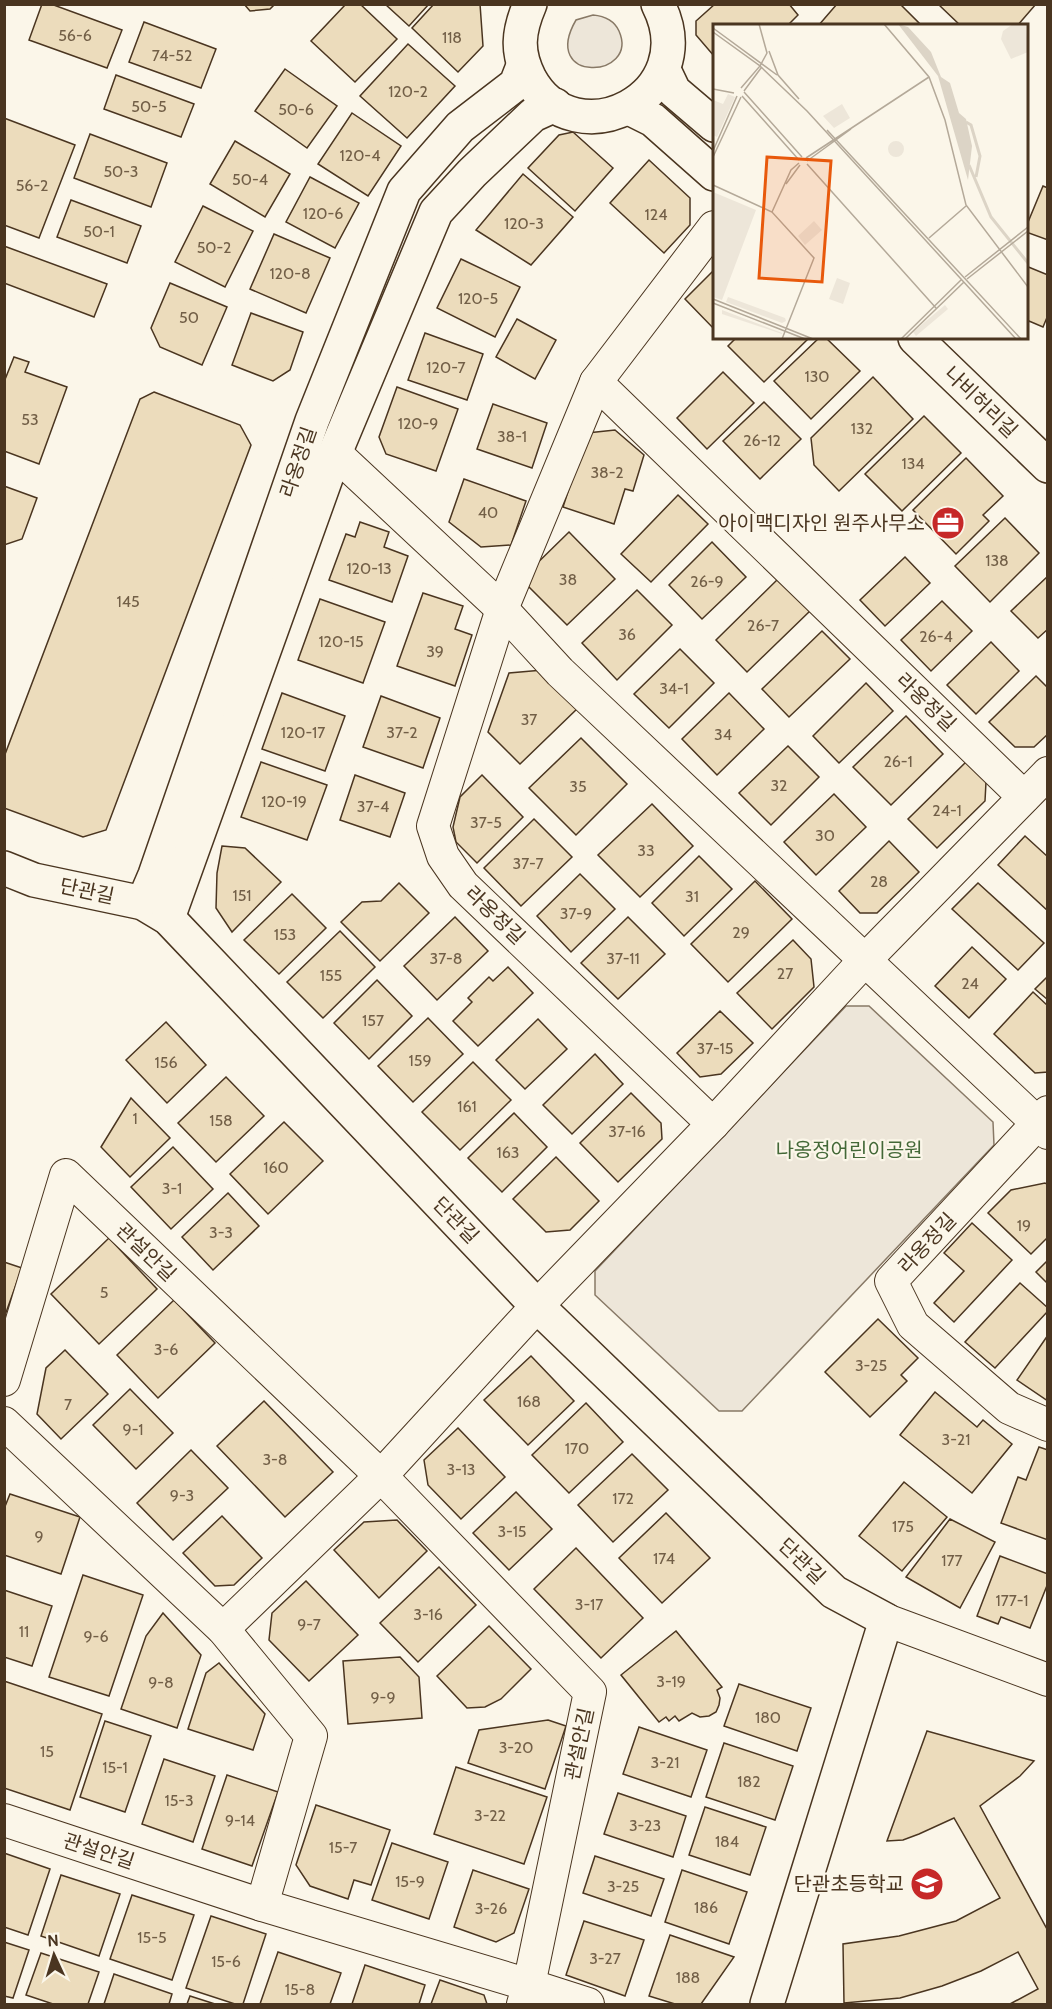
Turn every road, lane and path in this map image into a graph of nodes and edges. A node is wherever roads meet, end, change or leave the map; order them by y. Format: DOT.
graph roads {
  1 [pos="666,9"];
  2 [pos="522,10"];
  3 [pos="523,66"];
  4 [pos="664,70"];
  5 [pos="555,105"];
  6 [pos="629,108"];
  7 [pos="713,124"];
  8 [pos="713,173"];
  9 [pos="713,228"];
  10 [pos="916,339"];
  11 [pos="596,382"];
  12 [pos="335,453"];
  13 [pos="1047,466"];
  14 [pos="502,609"];
  15 [pos="1047,773"];
  16 [pos="1024,797"];
  17 [pos="4,868"];
  18 [pos="156,911"];
  19 [pos="866,959"];
  20 [pos="1044,1123"];
  21 [pos="713,1124"];
  22 [pos="537,1306"];
  23 [pos="4,1380"];
  24 [pos="4,1423"];
  25 [pos="1047,1425"];
  26 [pos="381,1476"];
  27 [pos="886,1620"];
  28 [pos="223,1629"];
  29 [pos="1047,1680"];
  30 [pos="4,1820"];
  31 [pos="262,1905"];
  32 [pos="526,1995"];
  33 [pos="588,2004"];
  34 [pos="767,2004"];
  1 -- 4 [label="street"];
  2 -- 3 [label="street"];
  3 -- 5 [label="street"];
  3 -- 18 [label="street, 라옹정길"];
  4 -- 6 [label="street"];
  4 -- 7 [label="street"];
  5 -- 6 [label="street"];
  5 -- 12 [label="street, 라옹정길"];
  6 -- 8 [label="street"];
  9 -- 11 [label="street, 라옹정길"];
  10 -- 13 [label="street, 나비허리길"];
  11 -- 14 [label="street, 라옹정길"];
  11 -- 16 [label="street, 라옹정길"];
  12 -- 14 [label="street, 라옹정길"];
  12 -- 18 [label="street, 라옹정길"];
  14 -- 19 [label="street, 라옹정길"];
  14 -- 21 [label="street, 라옹정길"];
  15 -- 16 [label="street"];
  16 -- 19 [label="street"];
  17 -- 18 [label="street, 단관길"];
  18 -- 22 [label="street, 단관길"];
  19 -- 20 [label="street, 라옹정길"];
  19 -- 21 [label="street"];
  20 -- 25 [label="street, 라옹정길"];
  21 -- 22 [label="street"];
  22 -- 26 [label="street"];
  22 -- 27 [label="street, 단관길"];
  23 -- 26 [label="street, 관설안길"];
  24 -- 28 [label="street"];
  26 -- 28 [label="street"];
  26 -- 32 [label="street, 관설안길"];
  27 -- 29 [label="street, 단관길"];
  27 -- 34 [label="street"];
  28 -- 31 [label="street"];
  30 -- 31 [label="street, 관설안길"];
  31 -- 32 [label="street, 관설안길"];
  32 -- 33 [label="street, 관설안길"];
}
